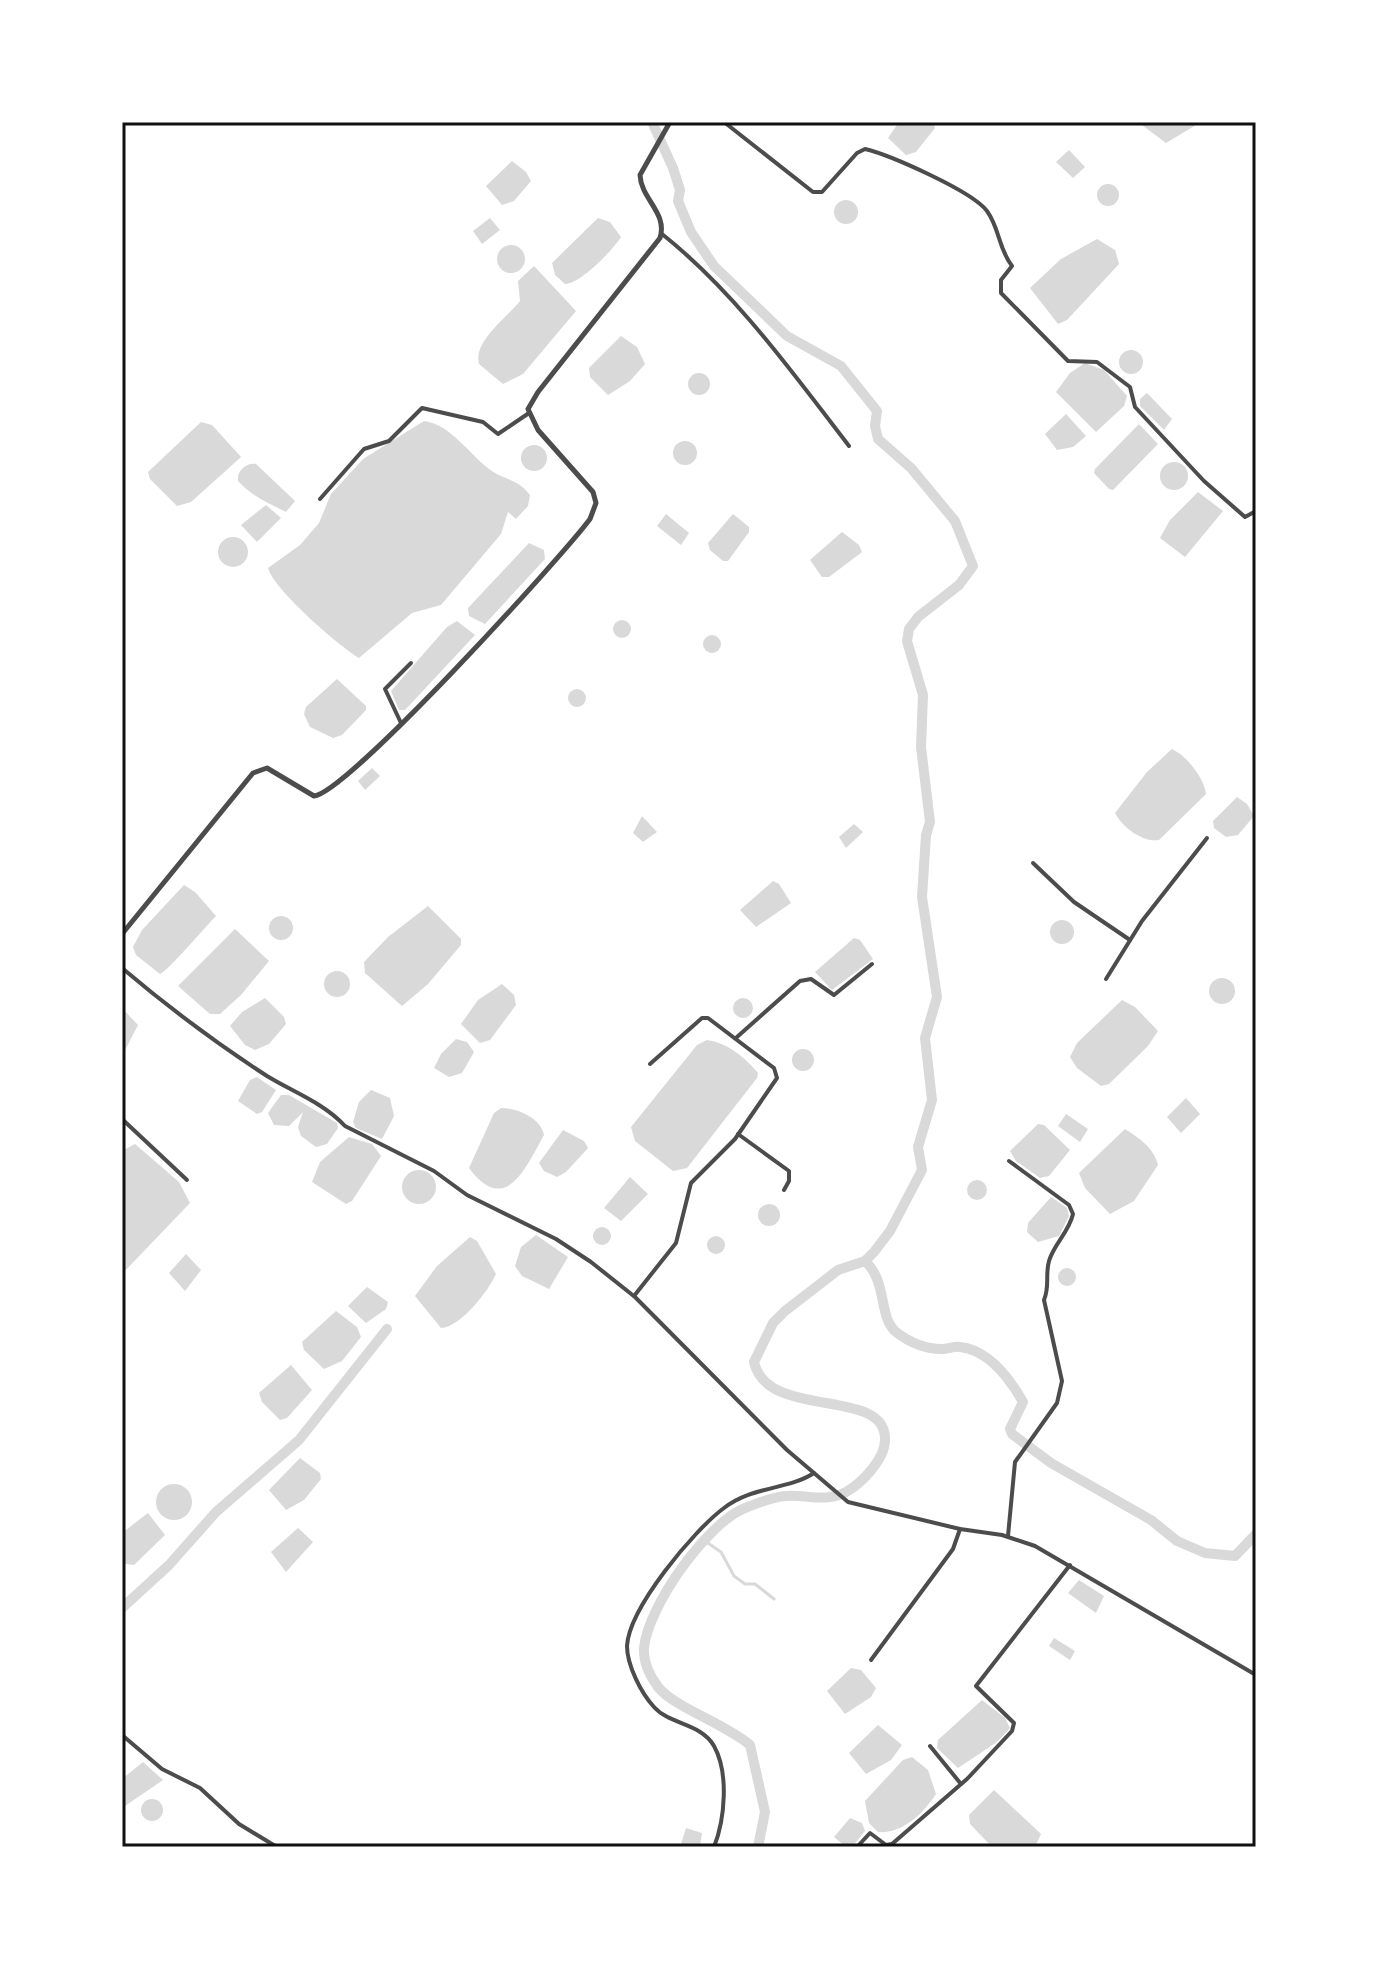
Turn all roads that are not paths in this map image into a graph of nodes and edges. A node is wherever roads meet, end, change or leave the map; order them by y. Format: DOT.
graph roads {
  1 [pos="670,122"];
  2 [pos="724,122"];
  3 [pos="662,234"];
  4 [pos="529,413"];
  5 [pos="849,446"];
  6 [pos="320,499"];
  7 [pos="1256,511"];
  8 [pos="411,663"];
  9 [pos="401,723"];
  10 [pos="1207,838"];
  11 [pos="1033,863"];
  12 [pos="122,934"];
  13 [pos="1130,940"];
  14 [pos="872,964"];
  15 [pos="122,968"];
  16 [pos="1106,979"];
  17 [pos="737,1037"];
  18 [pos="650,1064"];
  19 [pos="122,1119"];
  20 [pos="738,1134"];
  21 [pos="1009,1161"];
  22 [pos="187,1180"];
  23 [pos="784,1190"];
  24 [pos="634,1296"];
  25 [pos="815,1473"];
  26 [pos="960,1529"];
  27 [pos="1008,1536"];
  28 [pos="1070,1565"];
  29 [pos="871,1660"];
  30 [pos="1256,1675"];
  31 [pos="122,1735"];
  32 [pos="930,1746"];
  33 [pos="961,1784"];
  34 [pos="277,1847"];
  35 [pos="714,1847"];
  36 [pos="857,1847"];
  1 -- 3 [label="street"];
  2 -- 7 [label="street"];
  3 -- 4 [label="street"];
  3 -- 5 [label="street"];
  4 -- 6 [label="street"];
  4 -- 9 [label="street"];
  8 -- 9 [label="street"];
  9 -- 12 [label="street"];
  10 -- 13 [label="street"];
  11 -- 13 [label="street"];
  13 -- 16 [label="street"];
  14 -- 17 [label="street"];
  15 -- 24 [label="street"];
  17 -- 18 [label="street"];
  17 -- 20 [label="street"];
  19 -- 22 [label="street"];
  20 -- 23 [label="street"];
  20 -- 24 [label="street"];
  21 -- 27 [label="street"];
  24 -- 25 [label="street"];
  25 -- 26 [label="street"];
  25 -- 35 [label="street"];
  26 -- 27 [label="street"];
  26 -- 29 [label="street"];
  27 -- 28 [label="street"];
  28 -- 30 [label="street"];
  28 -- 33 [label="street"];
  31 -- 34 [label="street"];
  32 -- 33 [label="street"];
  33 -- 36 [label="street"];
}
